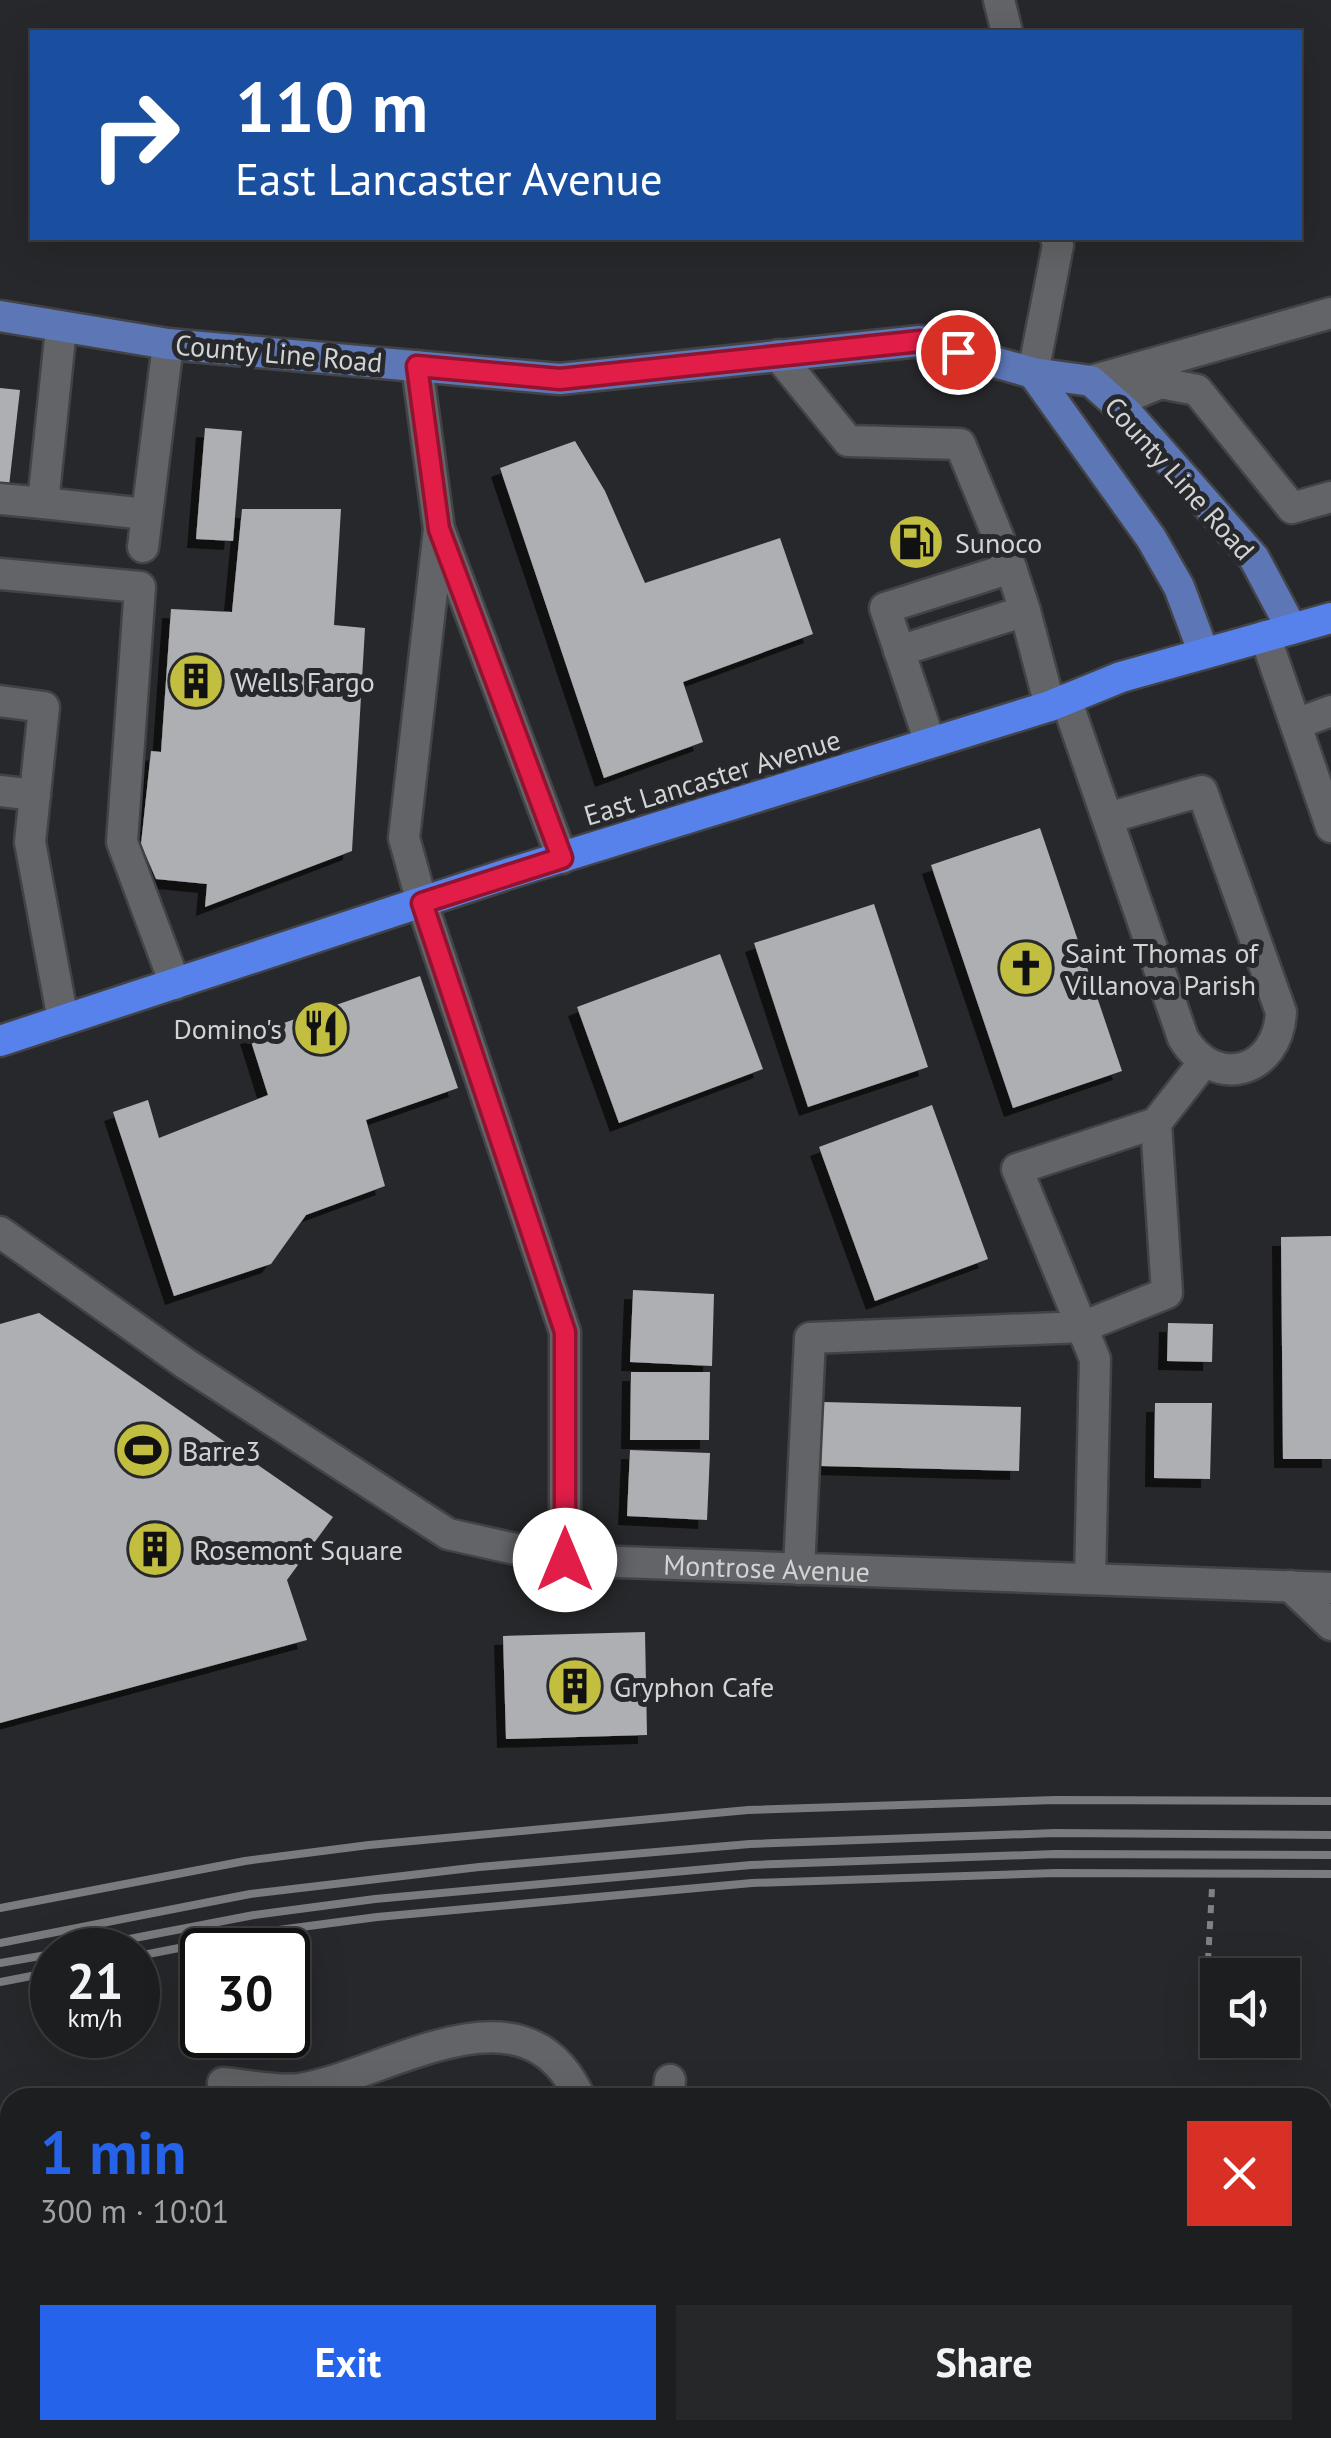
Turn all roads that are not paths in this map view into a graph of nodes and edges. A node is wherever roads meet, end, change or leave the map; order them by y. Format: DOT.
graph roads {
  1 [pos="1000,0"];
  2 [pos="1007,30"];
  3 [pos="1057,240"];
  4 [pos="1331,314"];
  5 [pos="0,316"];
  6 [pos="62,328"];
  7 [pos="168,344"];
  8 [pos="778,355"];
  9 [pos="417,366"];
  10 [pos="1033,373"];
  11 [pos="1091,382"];
  12 [pos="1115,402"];
  13 [pos="1331,497"];
  14 [pos="0,499"];
  15 [pos="42,503"];
  16 [pos="146,514"];
  17 [pos="439,529"];
  18 [pos="142,546"];
  19 [pos="1011,568"];
  20 [pos="0,574"];
  21 [pos="1025,611"];
  22 [pos="1331,618"];
  23 [pos="1279,633"];
  24 [pos="899,652"];
  25 [pos="1203,652"];
  26 [pos="0,701"];
  27 [pos="1058,702"];
  28 [pos="1331,712"];
  29 [pos="1296,724"];
  30 [pos="930,744"];
  31 [pos="0,791"];
  32 [pos="35,795"];
  33 [pos="1108,818"];
  34 [pos="1331,827"];
  35 [pos="562,858"];
  36 [pos="422,903"];
  37 [pos="175,984"];
  38 [pos="63,1020"];
  39 [pos="0,1041"];
  40 [pos="1204,1062"];
  41 [pos="1156,1123"];
  42 [pos="0,1232"];
  43 [pos="1082,1326"];
  44 [pos="565,1560"];
  45 [pos="799,1569"];
  46 [pos="1090,1579"];
  47 [pos="1290,1586"];
  48 [pos="1331,1588"];
  49 [pos="1331,1624"];
  50 [pos="223,2083"];
  51 [pos="277,2088"];
  52 [pos="304,2088"];
  53 [pos="575,2088"];
  1 -- 2 [label="street"];
  3 -- 10 [label="street"];
  4 -- 11 [label="street"];
  5 -- 6 [label="main road, County Line Road"];
  6 -- 7 [label="main road, County Line Road"];
  6 -- 15 [label="street"];
  7 -- 9 [label="main road, County Line Road"];
  7 -- 16 [label="street"];
  8 -- 9 [label="main road, County Line Road"];
  8 -- 10 [label="main road, County Line Road"];
  8 -- 19 [label="street"];
  9 -- 17 [label="street"];
  10 -- 11 [label="main road, County Line Road"];
  10 -- 25 [label="main road, County Line Road"];
  11 -- 12 [label="main road, County Line Road"];
  12 -- 13 [label="street"];
  12 -- 23 [label="main road, County Line Road"];
  14 -- 15 [label="street"];
  15 -- 16 [label="street"];
  16 -- 18 [label="street"];
  17 -- 35 [label="street"];
  17 -- 36 [label="street"];
  19 -- 21 [label="street"];
  19 -- 24 [label="street"];
  20 -- 37 [label="street"];
  21 -- 24 [label="street"];
  21 -- 27 [label="street"];
  22 -- 23 [label="highway, East Lancaster Avenue"];
  23 -- 25 [label="highway, East Lancaster Avenue"];
  23 -- 29 [label="street"];
  24 -- 30 [label="street"];
  25 -- 27 [label="highway, East Lancaster Avenue"];
  26 -- 32 [label="street"];
  27 -- 30 [label="highway, East Lancaster Avenue"];
  27 -- 33 [label="street"];
  28 -- 29 [label="street"];
  29 -- 34 [label="street"];
  30 -- 35 [label="highway, East Lancaster Avenue"];
  31 -- 32 [label="street"];
  32 -- 38 [label="street"];
  33 -- 40 [label="street"];
  33 -- 40 [label="street"];
  35 -- 36 [label="highway, East Lancaster Avenue"];
  36 -- 37 [label="highway, East Lancaster Avenue"];
  36 -- 44 [label="street"];
  37 -- 38 [label="highway, East Lancaster Avenue"];
  38 -- 39 [label="highway, East Lancaster Avenue"];
  40 -- 41 [label="street"];
  41 -- 43 [label="street"];
  41 -- 43 [label="street"];
  42 -- 44 [label="street, Montrose Avenue"];
  43 -- 45 [label="street"];
  43 -- 46 [label="street"];
  44 -- 45 [label="street, Montrose Avenue"];
  45 -- 46 [label="street, Montrose Avenue"];
  46 -- 47 [label="street, Montrose Avenue"];
  47 -- 48 [label="street, Montrose Avenue"];
  47 -- 49 [label="street"];
  50 -- 51 [label="street"];
  52 -- 53 [label="street"];
}
